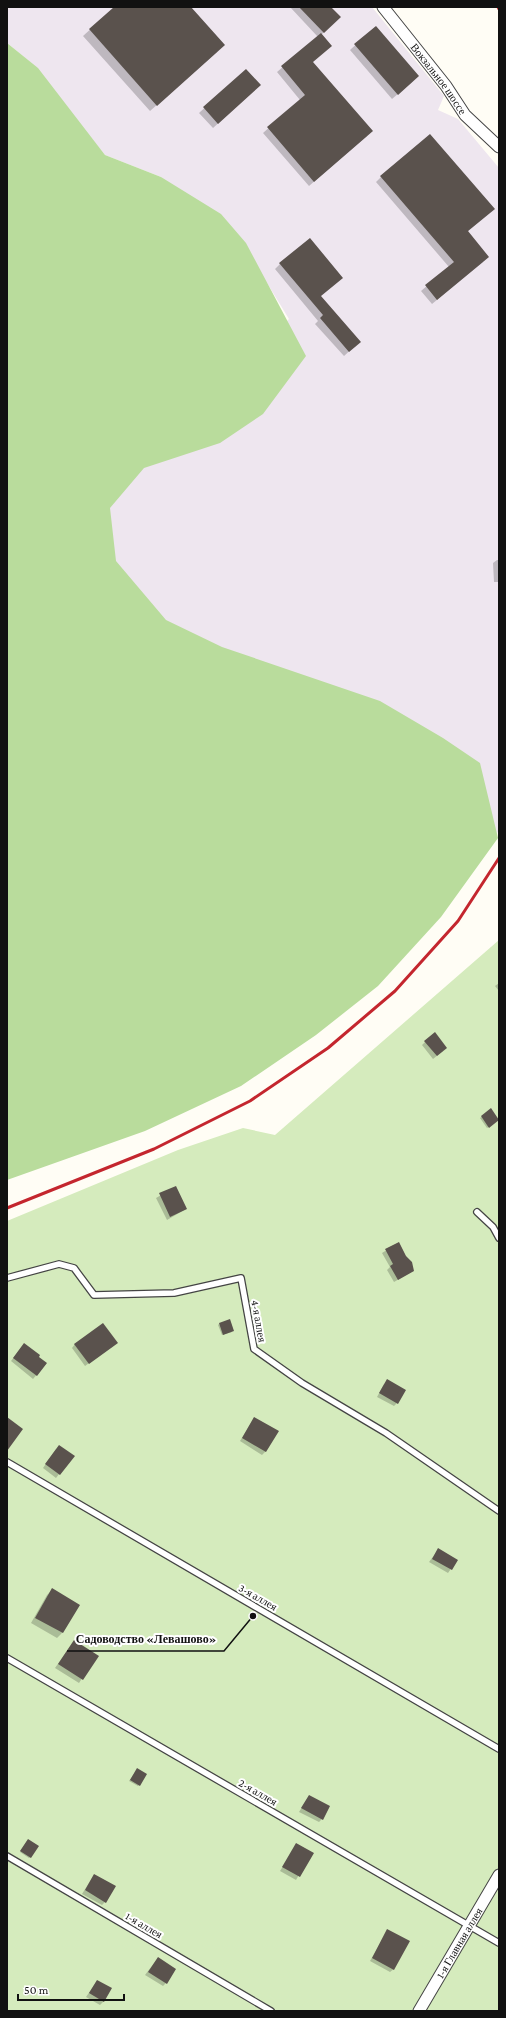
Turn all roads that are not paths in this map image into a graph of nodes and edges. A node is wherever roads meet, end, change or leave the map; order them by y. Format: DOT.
graph roads {
  1 [pos="383,7"];
  2 [pos="499,147"];
  3 [pos="477,1212"];
  4 [pos="499,1238"];
  5 [pos="7,1278"];
  6 [pos="7,1462"];
  7 [pos="499,1511"];
  8 [pos="7,1658"];
  9 [pos="499,1749"];
  10 [pos="7,1856"];
  11 [pos="499,1875"];
  12 [pos="469,1926"];
  13 [pos="499,1943"];
  14 [pos="271,2011"];
  15 [pos="419,2011"];
  1 -- 2 [label="street, Вокзальное шоссе"];
  3 -- 4 [label="lane"];
  5 -- 7 [label="lane, 4-я аллея"];
  6 -- 9 [label="lane, 3-я аллея"];
  8 -- 12 [label="lane, 2-я аллея"];
  10 -- 14 [label="lane, 1-я аллея"];
  11 -- 12 [label="street, 1-я Главная аллея"];
  12 -- 13 [label="lane, 2-я аллея"];
  12 -- 15 [label="street, 1-я Главная аллея"];
}
